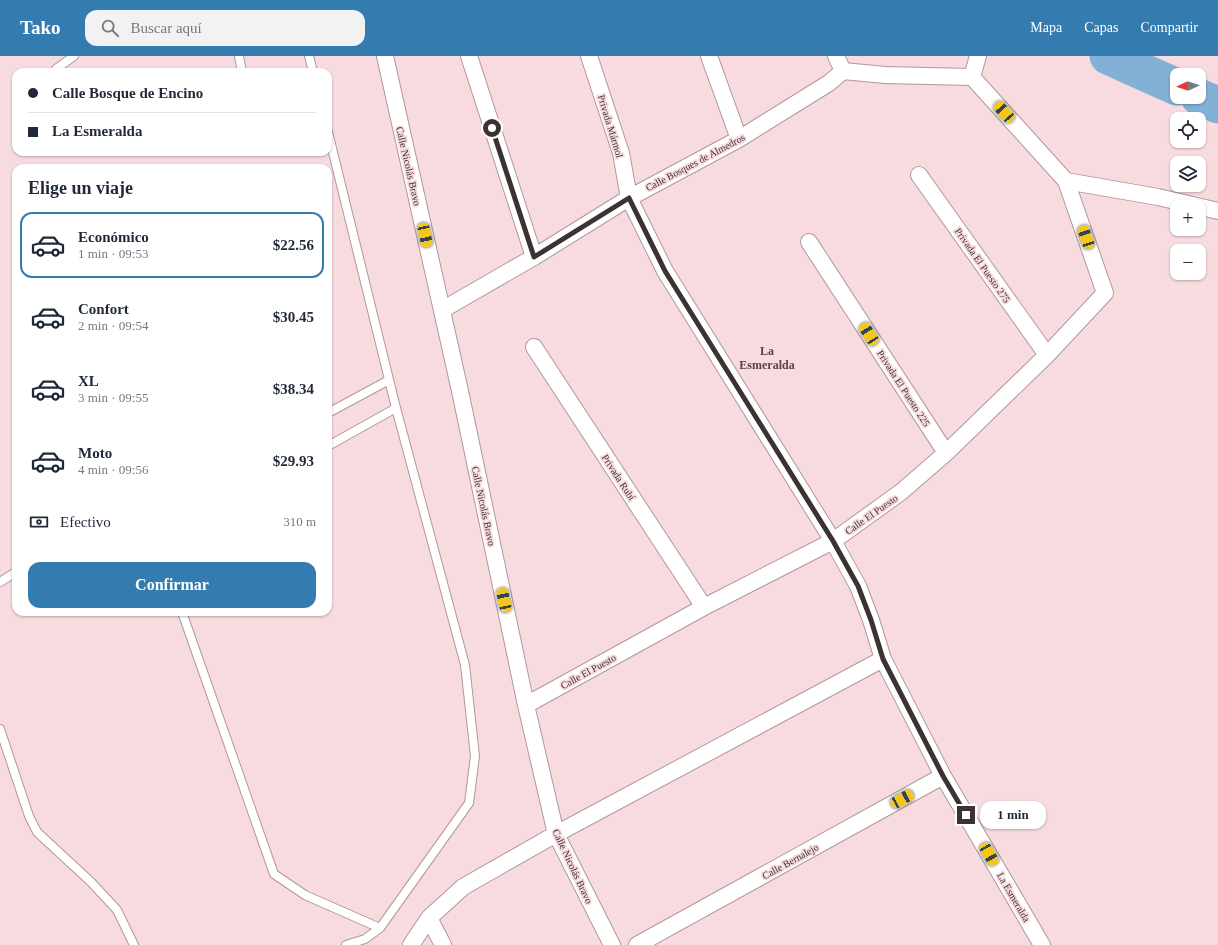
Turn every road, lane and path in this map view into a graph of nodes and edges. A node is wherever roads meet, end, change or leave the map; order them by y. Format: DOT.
graph roads {
  1 [pos="74,56"];
  2 [pos="239,56"];
  3 [pos="309,56"];
  4 [pos="385,56"];
  5 [pos="468,56"];
  6 [pos="589,56"];
  7 [pos="709,56"];
  8 [pos="836,56"];
  9 [pos="978,56"];
  10 [pos="57,68"];
  11 [pos="241,68"];
  12 [pos="312,68"];
  13 [pos="842,71"];
  14 [pos="972,77"];
  15 [pos="739,139"];
  16 [pos="332,148"];
  17 [pos="919,175"];
  18 [pos="1066,181"];
  19 [pos="629,198"];
  20 [pos="1218,211"];
  21 [pos="809,242"];
  22 [pos="534,257"];
  23 [pos="442,310"];
  24 [pos="534,347"];
  25 [pos="1047,355"];
  26 [pos="389,380"];
  27 [pos="396,408"];
  28 [pos="332,411"];
  29 [pos="332,444"];
  30 [pos="946,453"];
  31 [pos="833,541"];
  32 [pos="12,574"];
  33 [pos="0,582"];
  34 [pos="704,607"];
  35 [pos="183,616"];
  36 [pos="883,659"];
  37 [pos="526,705"];
  38 [pos="0,729"];
  39 [pos="943,776"];
  40 [pos="556,834"];
  41 [pos="429,918"];
  42 [pos="380,928"];
  43 [pos="134,945"];
  44 [pos="346,945"];
  45 [pos="411,945"];
  46 [pos="443,945"];
  47 [pos="612,945"];
  48 [pos="637,945"];
  49 [pos="1042,945"];
  1 -- 10 [label="lane"];
  2 -- 11 [label="lane"];
  3 -- 12 [label="lane"];
  4 -- 23 [label="street, Calle Nicolás Bravo"];
  5 -- 22 [label="street"];
  6 -- 19 [label="street, Privada Mármol"];
  7 -- 15 [label="street"];
  8 -- 13 [label="street"];
  9 -- 14 [label="street"];
  13 -- 14 [label="street"];
  13 -- 15 [label="street, Calle Bosques de Almedros"];
  14 -- 18 [label="street"];
  15 -- 19 [label="street, Calle Bosques de Almedros"];
  16 -- 26 [label="lane"];
  17 -- 25 [label="street, Privada El Puesto 275"];
  18 -- 20 [label="street"];
  18 -- 25 [label="street, Calle El Puesto"];
  19 -- 22 [label="street, Calle Bosques de Almedros"];
  19 -- 31 [label="street, La Esmeralda"];
  21 -- 30 [label="street, Privada El Puesto 225"];
  22 -- 23 [label="street, Calle Bosques de Almedros"];
  23 -- 37 [label="street, Calle Nicolás Bravo"];
  24 -- 34 [label="street, Privada Rubí"];
  25 -- 30 [label="street, Calle El Puesto"];
  26 -- 27 [label="lane"];
  26 -- 28 [label="lane"];
  27 -- 29 [label="lane"];
  27 -- 42 [label="lane"];
  30 -- 31 [label="street, Calle El Puesto"];
  31 -- 34 [label="street, Calle El Puesto"];
  31 -- 36 [label="street, La Esmeralda"];
  32 -- 33 [label="lane"];
  34 -- 37 [label="street, Calle El Puesto"];
  35 -- 42 [label="lane"];
  36 -- 39 [label="street, La Esmeralda"];
  36 -- 40 [label="street"];
  37 -- 40 [label="street, Calle Nicolás Bravo"];
  38 -- 43 [label="lane"];
  39 -- 48 [label="street, Calle Bernalejo"];
  39 -- 49 [label="street, La Esmeralda"];
  40 -- 41 [label="street"];
  40 -- 47 [label="street, Calle Nicolás Bravo"];
  41 -- 45 [label="street"];
  41 -- 46 [label="street"];
  42 -- 44 [label="lane"];
}
